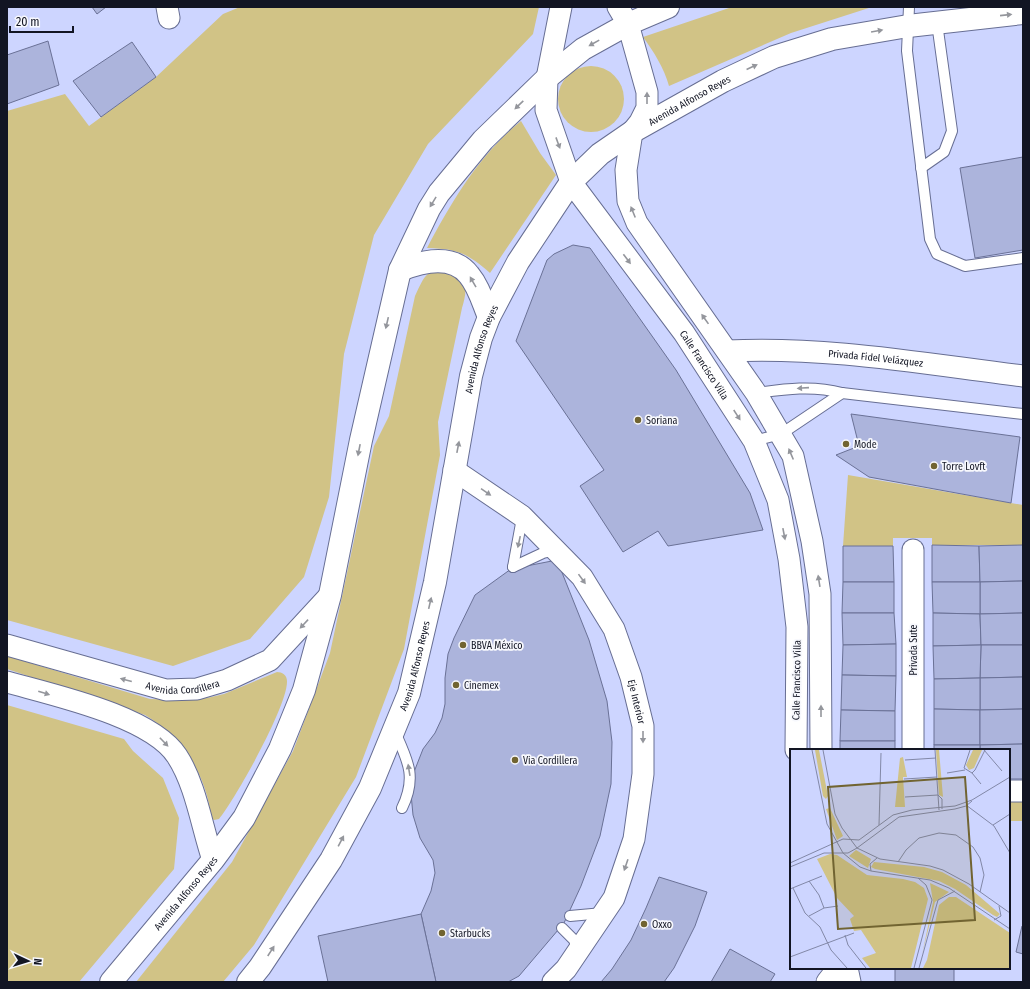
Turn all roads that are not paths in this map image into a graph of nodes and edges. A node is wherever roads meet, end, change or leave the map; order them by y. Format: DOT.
graph roads {
  1 [pos="561,7"];
  2 [pos="668,7"];
  3 [pos="1023,13"];
  4 [pos="623,16"];
  5 [pos="909,17"];
  6 [pos="937,23"];
  7 [pos="547,78"];
  8 [pos="632,132"];
  9 [pos="920,168"];
  10 [pos="571,182"];
  11 [pos="1023,258"];
  12 [pos="400,270"];
  13 [pos="489,317"];
  14 [pos="727,351"];
  15 [pos="1023,376"];
  16 [pos="842,392"];
  17 [pos="756,393"];
  18 [pos="1023,414"];
  19 [pos="781,434"];
  20 [pos="754,441"];
  21 [pos="454,470"];
  22 [pos="802,495"];
  23 [pos="778,500"];
  24 [pos="522,516"];
  25 [pos="557,550"];
  26 [pos="914,550"];
  27 [pos="330,595"];
  28 [pos="7,645"];
  29 [pos="7,682"];
  30 [pos="394,729"];
  31 [pos="796,749"];
  32 [pos="821,749"];
  33 [pos="913,749"];
  34 [pos="1010,791"];
  35 [pos="1023,791"];
  36 [pos="402,808"];
  37 [pos="213,860"];
  38 [pos="605,912"];
  39 [pos="570,916"];
  40 [pos="562,928"];
  41 [pos="578,952"];
  42 [pos="819,969"];
  43 [pos="837,969"];
  44 [pos="847,969"];
  45 [pos="111,982"];
  46 [pos="248,982"];
  47 [pos="553,982"];
  48 [pos="822,982"];
  49 [pos="827,982"];
  50 [pos="850,982"];
  1 -- 7 [label="street, Calle Francisco Villa"];
  2 -- 4 [label="main road, Avenida Alfonso Reyes"];
  6 -- 3 [label="main road, Avenida Alfonso Reyes, one-way"];
  4 -- 7 [label="main road, Avenida Alfonso Reyes, one-way"];
  8 -- 4 [label="street, one-way"];
  5 -- 6 [label="main road, Avenida Alfonso Reyes"];
  8 -- 5 [label="main road, Avenida Alfonso Reyes, one-way"];
  5 -- 9 [label="lane"];
  6 -- 9 [label="lane"];
  7 -- 10 [label="street, Calle Francisco Villa, one-way"];
  7 -- 12 [label="main road, Avenida Alfonso Reyes, one-way"];
  8 -- 10 [label="main road, Avenida Alfonso Reyes"];
  14 -- 8 [label="street, one-way"];
  9 -- 11 [label="lane"];
  10 -- 13 [label="main road, Avenida Alfonso Reyes"];
  10 -- 20 [label="street, Calle Francisco Villa, one-way"];
  13 -- 12 [label="main road, one-way"];
  12 -- 27 [label="main road, Avenida Alfonso Reyes, one-way"];
  21 -- 13 [label="main road, Avenida Alfonso Reyes, one-way"];
  14 -- 15 [label="street, Privada Fidel Velázquez"];
  14 -- 17 [label="street"];
  16 -- 17 [label="lane, one-way"];
  16 -- 18 [label="lane"];
  16 -- 19 [label="lane"];
  17 -- 19 [label="street"];
  19 -- 20 [label="lane"];
  22 -- 19 [label="street, one-way"];
  20 -- 23 [label="street, Calle Francisco Villa"];
  21 -- 24 [label="street, Eje Interior, one-way"];
  30 -- 21 [label="main road, Avenida Alfonso Reyes, one-way"];
  22 -- 23 [label="street"];
  32 -- 22 [label="street, one-way"];
  23 -- 31 [label="street, Calle Francisco Villa, one-way"];
  24 -- 25 [label="street, Eje Interior"];
  24 -- 25 [label="lane, one-way"];
  25 -- 38 [label="street, Eje Interior, one-way"];
  26 -- 33 [label="street, Privada Sute"];
  27 -- 28 [label="street, Avenida Cordillera, one-way"];
  27 -- 37 [label="main road, Avenida Alfonso Reyes"];
  29 -- 37 [label="street, one-way"];
  36 -- 30 [label="lane, one-way"];
  46 -- 30 [label="main road, Avenida Alfonso Reyes, one-way"];
  34 -- 35 [label="street"];
  37 -- 45 [label="main road, Avenida Alfonso Reyes"];
  38 -- 39 [label="lane"];
  38 -- 41 [label="street, Eje Interior"];
  40 -- 41 [label="lane"];
  41 -- 47 [label="street, Eje Interior"];
  42 -- 48 [label="street"];
  43 -- 49 [label="street"];
  44 -- 50 [label="street"];
}
